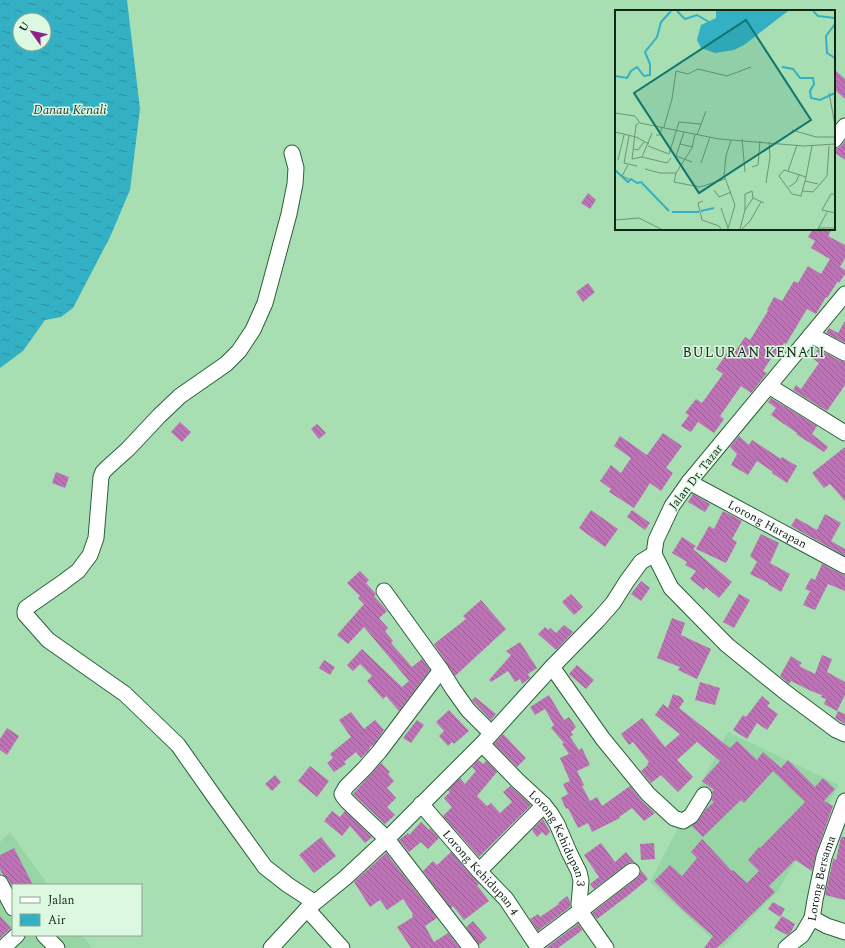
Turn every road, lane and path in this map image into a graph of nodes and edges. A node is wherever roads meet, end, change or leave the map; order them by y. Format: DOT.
graph roads {
  1 [pos="845,126"];
  2 [pos="835,139"];
  3 [pos="292,153"];
  4 [pos="845,294"];
  5 [pos="811,336"];
  6 [pos="845,353"];
  7 [pos="769,386"];
  8 [pos="845,433"];
  9 [pos="689,482"];
  10 [pos="654,554"];
  11 [pos="845,566"];
  12 [pos="384,591"];
  13 [pos="552,667"];
  14 [pos="441,670"];
  15 [pos="845,734"];
  16 [pos="486,738"];
  17 [pos="704,795"];
  18 [pos="845,801"];
  19 [pos="421,804"];
  20 [pos="544,805"];
  21 [pos="387,839"];
  22 [pos="479,871"];
  23 [pos="632,871"];
  24 [pos="0,883"];
  25 [pos="311,905"];
  26 [pos="12,906"];
  27 [pos="580,911"];
  28 [pos="812,918"];
  29 [pos="845,932"];
  30 [pos="16,936"];
  31 [pos="45,936"];
  32 [pos="3,948"];
  33 [pos="56,948"];
  34 [pos="271,948"];
  35 [pos="342,948"];
  36 [pos="471,948"];
  37 [pos="606,948"];
  38 [pos="786,948"];
  1 -- 2 [label="street"];
  3 -- 25 [label="street"];
  4 -- 5 [label="street, Jalan Dr. Tazar"];
  5 -- 6 [label="street"];
  5 -- 7 [label="street, Jalan Dr. Tazar"];
  7 -- 8 [label="street"];
  7 -- 9 [label="street, Jalan Dr. Tazar"];
  9 -- 10 [label="street, Jalan Dr. Tazar"];
  9 -- 11 [label="street, Lorong Harapan"];
  10 -- 13 [label="street"];
  10 -- 15 [label="street"];
  12 -- 14 [label="street, Lorong Kehidupan 3"];
  13 -- 16 [label="street"];
  13 -- 17 [label="street"];
  14 -- 16 [label="street, Lorong Kehidupan 3"];
  14 -- 21 [label="street"];
  16 -- 19 [label="street"];
  16 -- 20 [label="street, Lorong Kehidupan 3"];
  18 -- 28 [label="street, Lorong Bersama"];
  19 -- 21 [label="street"];
  19 -- 22 [label="street, Lorong Kehidupan 4"];
  20 -- 22 [label="street"];
  20 -- 27 [label="street, Lorong Kehidupan 3"];
  21 -- 25 [label="street"];
  21 -- 36 [label="street"];
  22 -- 27 [label="street, Lorong Kehidupan 4"];
  23 -- 27 [label="street"];
  24 -- 26 [label="street"];
  25 -- 34 [label="street"];
  25 -- 35 [label="street"];
  27 -- 37 [label="street"];
  28 -- 29 [label="street"];
  28 -- 38 [label="street, Lorong Bersama"];
  30 -- 32 [label="street"];
  31 -- 33 [label="street"];
}
